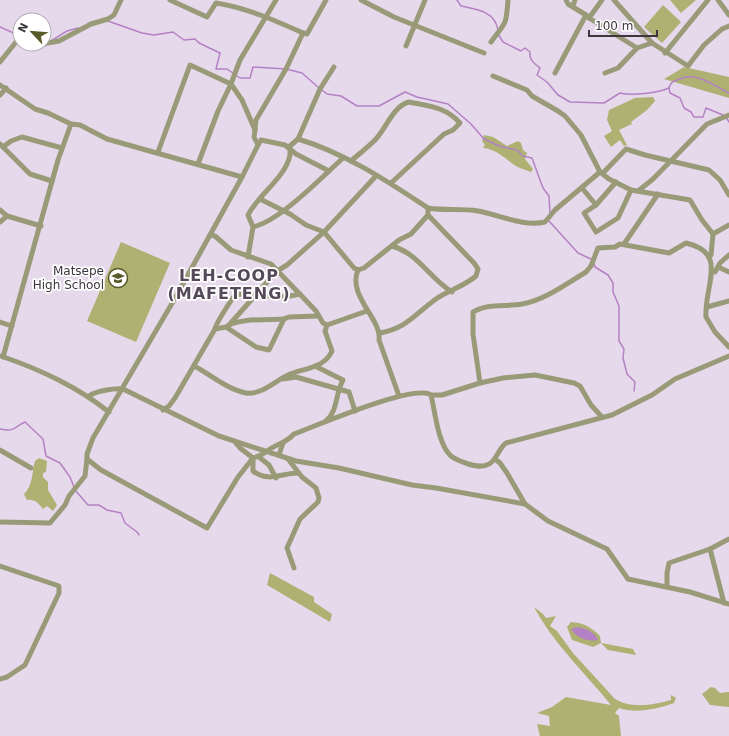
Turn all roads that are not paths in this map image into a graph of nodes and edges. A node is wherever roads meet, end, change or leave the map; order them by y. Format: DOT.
graph roads {
  1 [pos="121,0"];
  2 [pos="170,0"];
  3 [pos="276,0"];
  4 [pos="326,0"];
  5 [pos="361,0"];
  6 [pos="425,0"];
  7 [pos="508,0"];
  8 [pos="566,0"];
  9 [pos="575,0"];
  10 [pos="602,0"];
  11 [pos="614,0"];
  12 [pos="708,0"];
  13 [pos="718,0"];
  14 [pos="573,6"];
  15 [pos="729,15"];
  16 [pos="266,16"];
  17 [pos="588,16"];
  18 [pos="414,25"];
  19 [pos="729,26"];
  20 [pos="303,33"];
  21 [pos="646,35"];
  22 [pos="52,42"];
  23 [pos="491,42"];
  24 [pos="652,43"];
  25 [pos="643,45"];
  26 [pos="406,46"];
  27 [pos="12,47"];
  28 [pos="637,48"];
  29 [pos="484,53"];
  30 [pos="665,53"];
  31 [pos="0,62"];
  32 [pos="334,67"];
  33 [pos="555,73"];
  34 [pos="605,73"];
  35 [pos="493,76"];
  36 [pos="231,84"];
  37 [pos="0,85"];
  38 [pos="6,88"];
  39 [pos="0,95"];
  40 [pos="729,115"];
  41 [pos="71,124"];
  42 [pos="255,130"];
  43 [pos="298,139"];
  44 [pos="258,144"];
  45 [pos="1,146"];
  46 [pos="62,148"];
  47 [pos="290,149"];
  48 [pos="158,152"];
  49 [pos="343,158"];
  50 [pos="671,160"];
  51 [pos="351,161"];
  52 [pos="198,164"];
  53 [pos="329,170"];
  54 [pos="602,173"];
  55 [pos="376,176"];
  56 [pos="242,177"];
  57 [pos="52,181"];
  58 [pos="616,182"];
  59 [pos="391,183"];
  60 [pos="582,188"];
  61 [pos="631,190"];
  62 [pos="638,191"];
  63 [pos="658,194"];
  64 [pos="729,194"];
  65 [pos="260,199"];
  66 [pos="596,206"];
  67 [pos="428,208"];
  68 [pos="0,210"];
  69 [pos="282,211"];
  70 [pos="428,215"];
  71 [pos="6,216"];
  72 [pos="0,222"];
  73 [pos="729,225"];
  74 [pos="41,226"];
  75 [pos="254,227"];
  76 [pos="324,232"];
  77 [pos="210,234"];
  78 [pos="713,234"];
  79 [pos="624,244"];
  80 [pos="392,246"];
  81 [pos="711,255"];
  82 [pos="729,255"];
  83 [pos="248,257"];
  84 [pos="716,269"];
  85 [pos="358,270"];
  86 [pos="277,271"];
  87 [pos="729,272"];
  88 [pos="452,292"];
  89 [pos="300,294"];
  90 [pos="254,296"];
  91 [pos="729,302"];
  92 [pos="707,307"];
  93 [pos="366,311"];
  94 [pos="318,316"];
  95 [pos="284,319"];
  96 [pos="0,322"];
  97 [pos="327,325"];
  98 [pos="12,326"];
  99 [pos="227,326"];
  100 [pos="216,329"];
  101 [pos="380,333"];
  102 [pos="729,347"];
  103 [pos="2,356"];
  104 [pos="729,356"];
  105 [pos="194,366"];
  106 [pos="315,366"];
  107 [pos="282,379"];
  108 [pos="480,383"];
  109 [pos="123,389"];
  110 [pos="338,389"];
  111 [pos="431,395"];
  112 [pos="89,396"];
  113 [pos="399,396"];
  114 [pos="162,410"];
  115 [pos="355,411"];
  116 [pos="109,412"];
  117 [pos="602,417"];
  118 [pos="324,423"];
  119 [pos="236,443"];
  120 [pos="283,443"];
  121 [pos="0,450"];
  122 [pos="267,452"];
  123 [pos="279,455"];
  124 [pos="259,457"];
  125 [pos="253,458"];
  126 [pos="288,458"];
  127 [pos="88,459"];
  128 [pos="495,459"];
  129 [pos="31,468"];
  130 [pos="298,473"];
  131 [pos="276,478"];
  132 [pos="524,504"];
  133 [pos="0,522"];
  134 [pos="729,539"];
  135 [pos="710,549"];
  136 [pos="0,566"];
  137 [pos="294,568"];
  138 [pos="667,587"];
  139 [pos="727,603"];
  140 [pos="0,679"];
  1 -- 22 [label="street"];
  2 -- 16 [label="street"];
  3 -- 16 [label="street"];
  4 -- 20 [label="street"];
  5 -- 18 [label="street"];
  6 -- 18 [label="street"];
  7 -- 23 [label="street"];
  8 -- 14 [label="street"];
  9 -- 14 [label="street"];
  10 -- 17 [label="street"];
  11 -- 21 [label="street"];
  12 -- 30 [label="street"];
  13 -- 15 [label="street"];
  14 -- 17 [label="street"];
  16 -- 20 [label="street"];
  16 -- 36 [label="street"];
  17 -- 28 [label="street"];
  17 -- 33 [label="street"];
  18 -- 26 [label="street"];
  18 -- 29 [label="street"];
  19 -- 30 [label="street"];
  20 -- 42 [label="street"];
  21 -- 24 [label="street"];
  21 -- 25 [label="street"];
  24 -- 25 [label="street"];
  24 -- 30 [label="street"];
  25 -- 28 [label="street"];
  27 -- 31 [label="street"];
  28 -- 34 [label="street"];
  32 -- 43 [label="street"];
  35 -- 54 [label="street"];
  36 -- 42 [label="street"];
  36 -- 48 [label="street"];
  36 -- 52 [label="street"];
  37 -- 38 [label="street"];
  38 -- 39 [label="street"];
  38 -- 41 [label="street"];
  40 -- 50 [label="street"];
  41 -- 46 [label="street"];
  41 -- 48 [label="street"];
  42 -- 44 [label="street"];
  43 -- 47 [label="street"];
  43 -- 49 [label="street"];
  44 -- 47 [label="street"];
  44 -- 56 [label="street"];
  45 -- 46 [label="street"];
  45 -- 57 [label="street"];
  46 -- 57 [label="street"];
  47 -- 53 [label="street"];
  47 -- 65 [label="street"];
  48 -- 52 [label="street"];
  49 -- 51 [label="street"];
  49 -- 53 [label="street"];
  50 -- 54 [label="street"];
  50 -- 62 [label="street"];
  50 -- 64 [label="street"];
  51 -- 55 [label="street"];
  51 -- 59 [label="street"];
  52 -- 56 [label="street"];
  53 -- 69 [label="street"];
  54 -- 58 [label="street"];
  54 -- 60 [label="street"];
  55 -- 59 [label="street"];
  55 -- 76 [label="street"];
  56 -- 77 [label="street"];
  57 -- 74 [label="street"];
  58 -- 61 [label="street"];
  58 -- 66 [label="street"];
  59 -- 67 [label="street"];
  60 -- 66 [label="street"];
  60 -- 67 [label="street"];
  61 -- 62 [label="street"];
  61 -- 66 [label="street"];
  62 -- 63 [label="street"];
  63 -- 78 [label="street"];
  63 -- 79 [label="street"];
  65 -- 69 [label="street"];
  65 -- 75 [label="street"];
  67 -- 70 [label="street"];
  68 -- 71 [label="street"];
  69 -- 75 [label="street"];
  69 -- 76 [label="street"];
  70 -- 80 [label="street"];
  70 -- 88 [label="street"];
  71 -- 72 [label="street"];
  71 -- 74 [label="street"];
  73 -- 78 [label="street"];
  74 -- 98 [label="street"];
  75 -- 83 [label="street"];
  76 -- 85 [label="street"];
  76 -- 86 [label="street"];
  77 -- 83 [label="street"];
  77 -- 109 [label="street"];
  78 -- 81 [label="street"];
  79 -- 81 [label="street"];
  79 -- 108 [label="street"];
  80 -- 85 [label="street"];
  80 -- 88 [label="street"];
  81 -- 84 [label="street"];
  82 -- 84 [label="street"];
  83 -- 86 [label="street"];
  84 -- 87 [label="street"];
  84 -- 92 [label="street"];
  85 -- 93 [label="street"];
  86 -- 89 [label="street"];
  86 -- 90 [label="street"];
  88 -- 101 [label="street"];
  89 -- 90 [label="street"];
  89 -- 94 [label="street"];
  90 -- 99 [label="street"];
  90 -- 100 [label="street"];
  91 -- 92 [label="street"];
  92 -- 102 [label="street"];
  93 -- 97 [label="street"];
  93 -- 101 [label="street"];
  94 -- 95 [label="street"];
  94 -- 97 [label="street"];
  95 -- 99 [label="street"];
  95 -- 99 [label="street"];
  96 -- 98 [label="street"];
  97 -- 106 [label="street"];
  98 -- 103 [label="street"];
  99 -- 100 [label="street"];
  100 -- 105 [label="street"];
  101 -- 113 [label="street"];
  103 -- 112 [label="street"];
  104 -- 117 [label="street"];
  105 -- 107 [label="street"];
  105 -- 114 [label="street"];
  106 -- 107 [label="street"];
  106 -- 110 [label="street"];
  107 -- 110 [label="street"];
  108 -- 111 [label="street"];
  108 -- 117 [label="street"];
  109 -- 112 [label="street"];
  109 -- 114 [label="street"];
  109 -- 116 [label="street"];
  110 -- 115 [label="street"];
  110 -- 118 [label="street"];
  111 -- 113 [label="street"];
  111 -- 128 [label="street"];
  112 -- 116 [label="street"];
  113 -- 115 [label="street"];
  114 -- 119 [label="street"];
  115 -- 118 [label="street"];
  116 -- 127 [label="street"];
  117 -- 128 [label="street"];
  118 -- 120 [label="street"];
  119 -- 122 [label="street"];
  119 -- 125 [label="street"];
  120 -- 122 [label="street"];
  120 -- 123 [label="street"];
  121 -- 129 [label="street"];
  122 -- 123 [label="street"];
  122 -- 124 [label="street"];
  123 -- 126 [label="street"];
  124 -- 125 [label="street"];
  124 -- 131 [label="street"];
  125 -- 127 [label="street"];
  125 -- 131 [label="street"];
  126 -- 130 [label="street"];
  126 -- 132 [label="street"];
  127 -- 133 [label="street"];
  128 -- 132 [label="street"];
  130 -- 131 [label="street"];
  130 -- 137 [label="street"];
  132 -- 138 [label="street"];
  134 -- 135 [label="street"];
  135 -- 138 [label="street"];
  135 -- 139 [label="street"];
  136 -- 140 [label="street"];
  138 -- 139 [label="street"];
}
